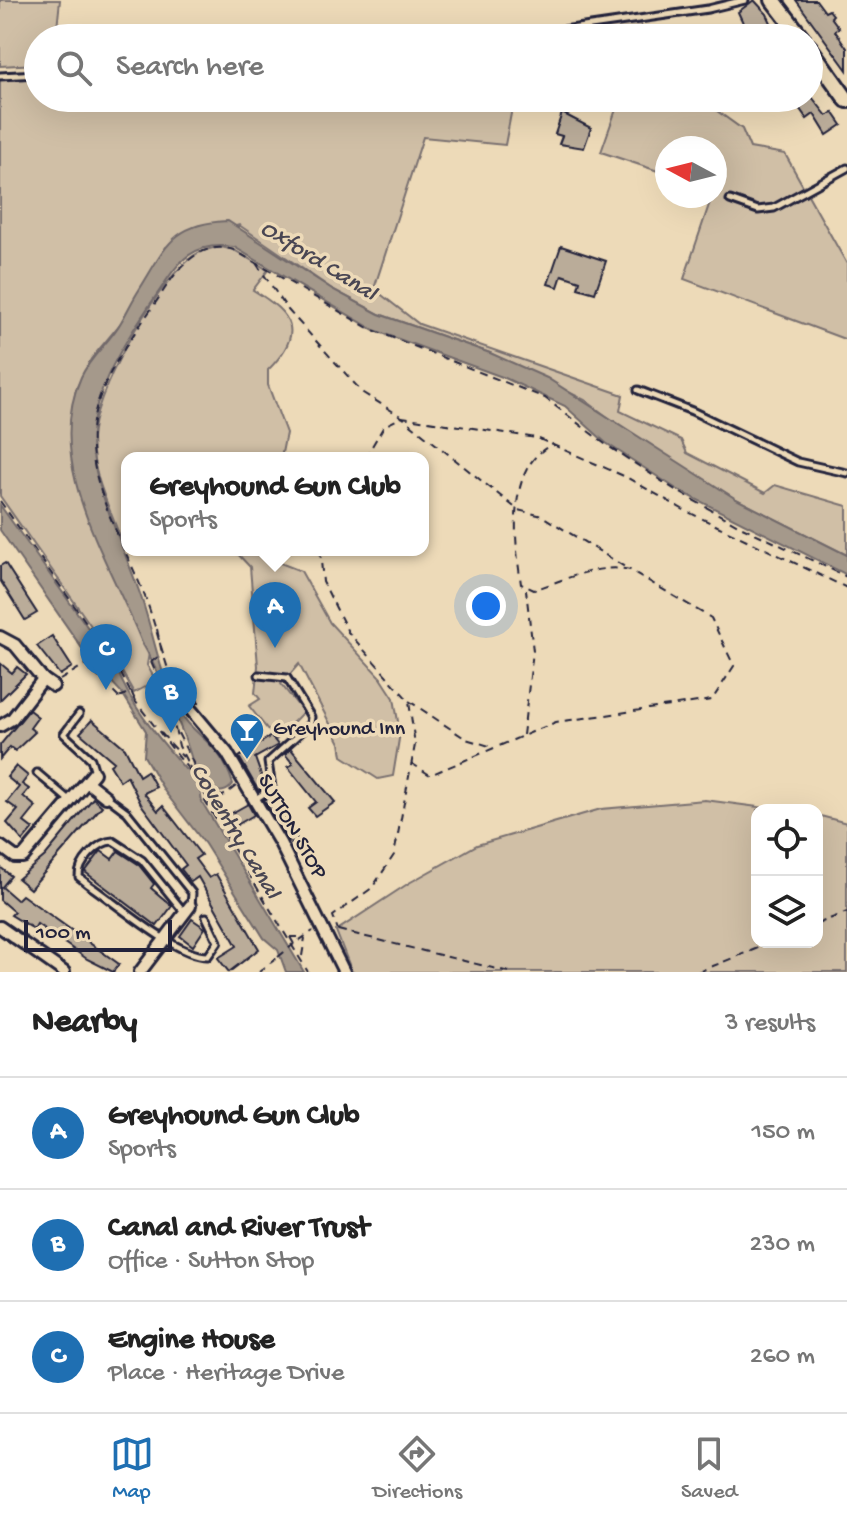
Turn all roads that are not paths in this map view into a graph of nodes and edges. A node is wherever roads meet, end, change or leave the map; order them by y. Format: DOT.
graph roads {
  1 [pos="745,0"];
  2 [pos="773,0"];
  3 [pos="605,24"];
  4 [pos="791,24"];
  5 [pos="823,67"];
  6 [pos="24,75"];
  7 [pos="0,76"];
  8 [pos="847,100"];
  9 [pos="847,168"];
  10 [pos="730,200"];
  11 [pos="638,390"];
  12 [pos="847,473"];
  13 [pos="0,637"];
  14 [pos="259,675"];
  15 [pos="43,679"];
  16 [pos="53,686"];
  17 [pos="188,711"];
  18 [pos="79,714"];
  19 [pos="0,726"];
  20 [pos="37,773"];
  21 [pos="91,778"];
  22 [pos="106,797"];
  23 [pos="253,801"];
  24 [pos="70,802"];
  25 [pos="0,846"];
  26 [pos="188,910"];
  27 [pos="206,917"];
  28 [pos="0,927"];
  29 [pos="165,938"];
  30 [pos="64,972"];
  31 [pos="140,972"];
  32 [pos="344,972"];
  1 -- 3 [label="lane"];
  2 -- 4 [label="main road"];
  5 -- 8 [label="main road"];
  6 -- 7 [label="lane"];
  9 -- 10 [label="lane"];
  11 -- 12 [label="lane"];
  13 -- 15 [label="street"];
  14 -- 23 [label="lane"];
  15 -- 16 [label="street"];
  15 -- 19 [label="street"];
  17 -- 23 [label="street, SUTTON STOP"];
  18 -- 21 [label="lane"];
  20 -- 24 [label="lane"];
  21 -- 22 [label="street"];
  21 -- 24 [label="street"];
  22 -- 26 [label="lane"];
  23 -- 32 [label="street, SUTTON STOP"];
  24 -- 25 [label="street"];
  26 -- 29 [label="street"];
  26 -- 29 [label="lane"];
  27 -- 29 [label="lane"];
  28 -- 30 [label="street"];
  29 -- 31 [label="street"];
}
